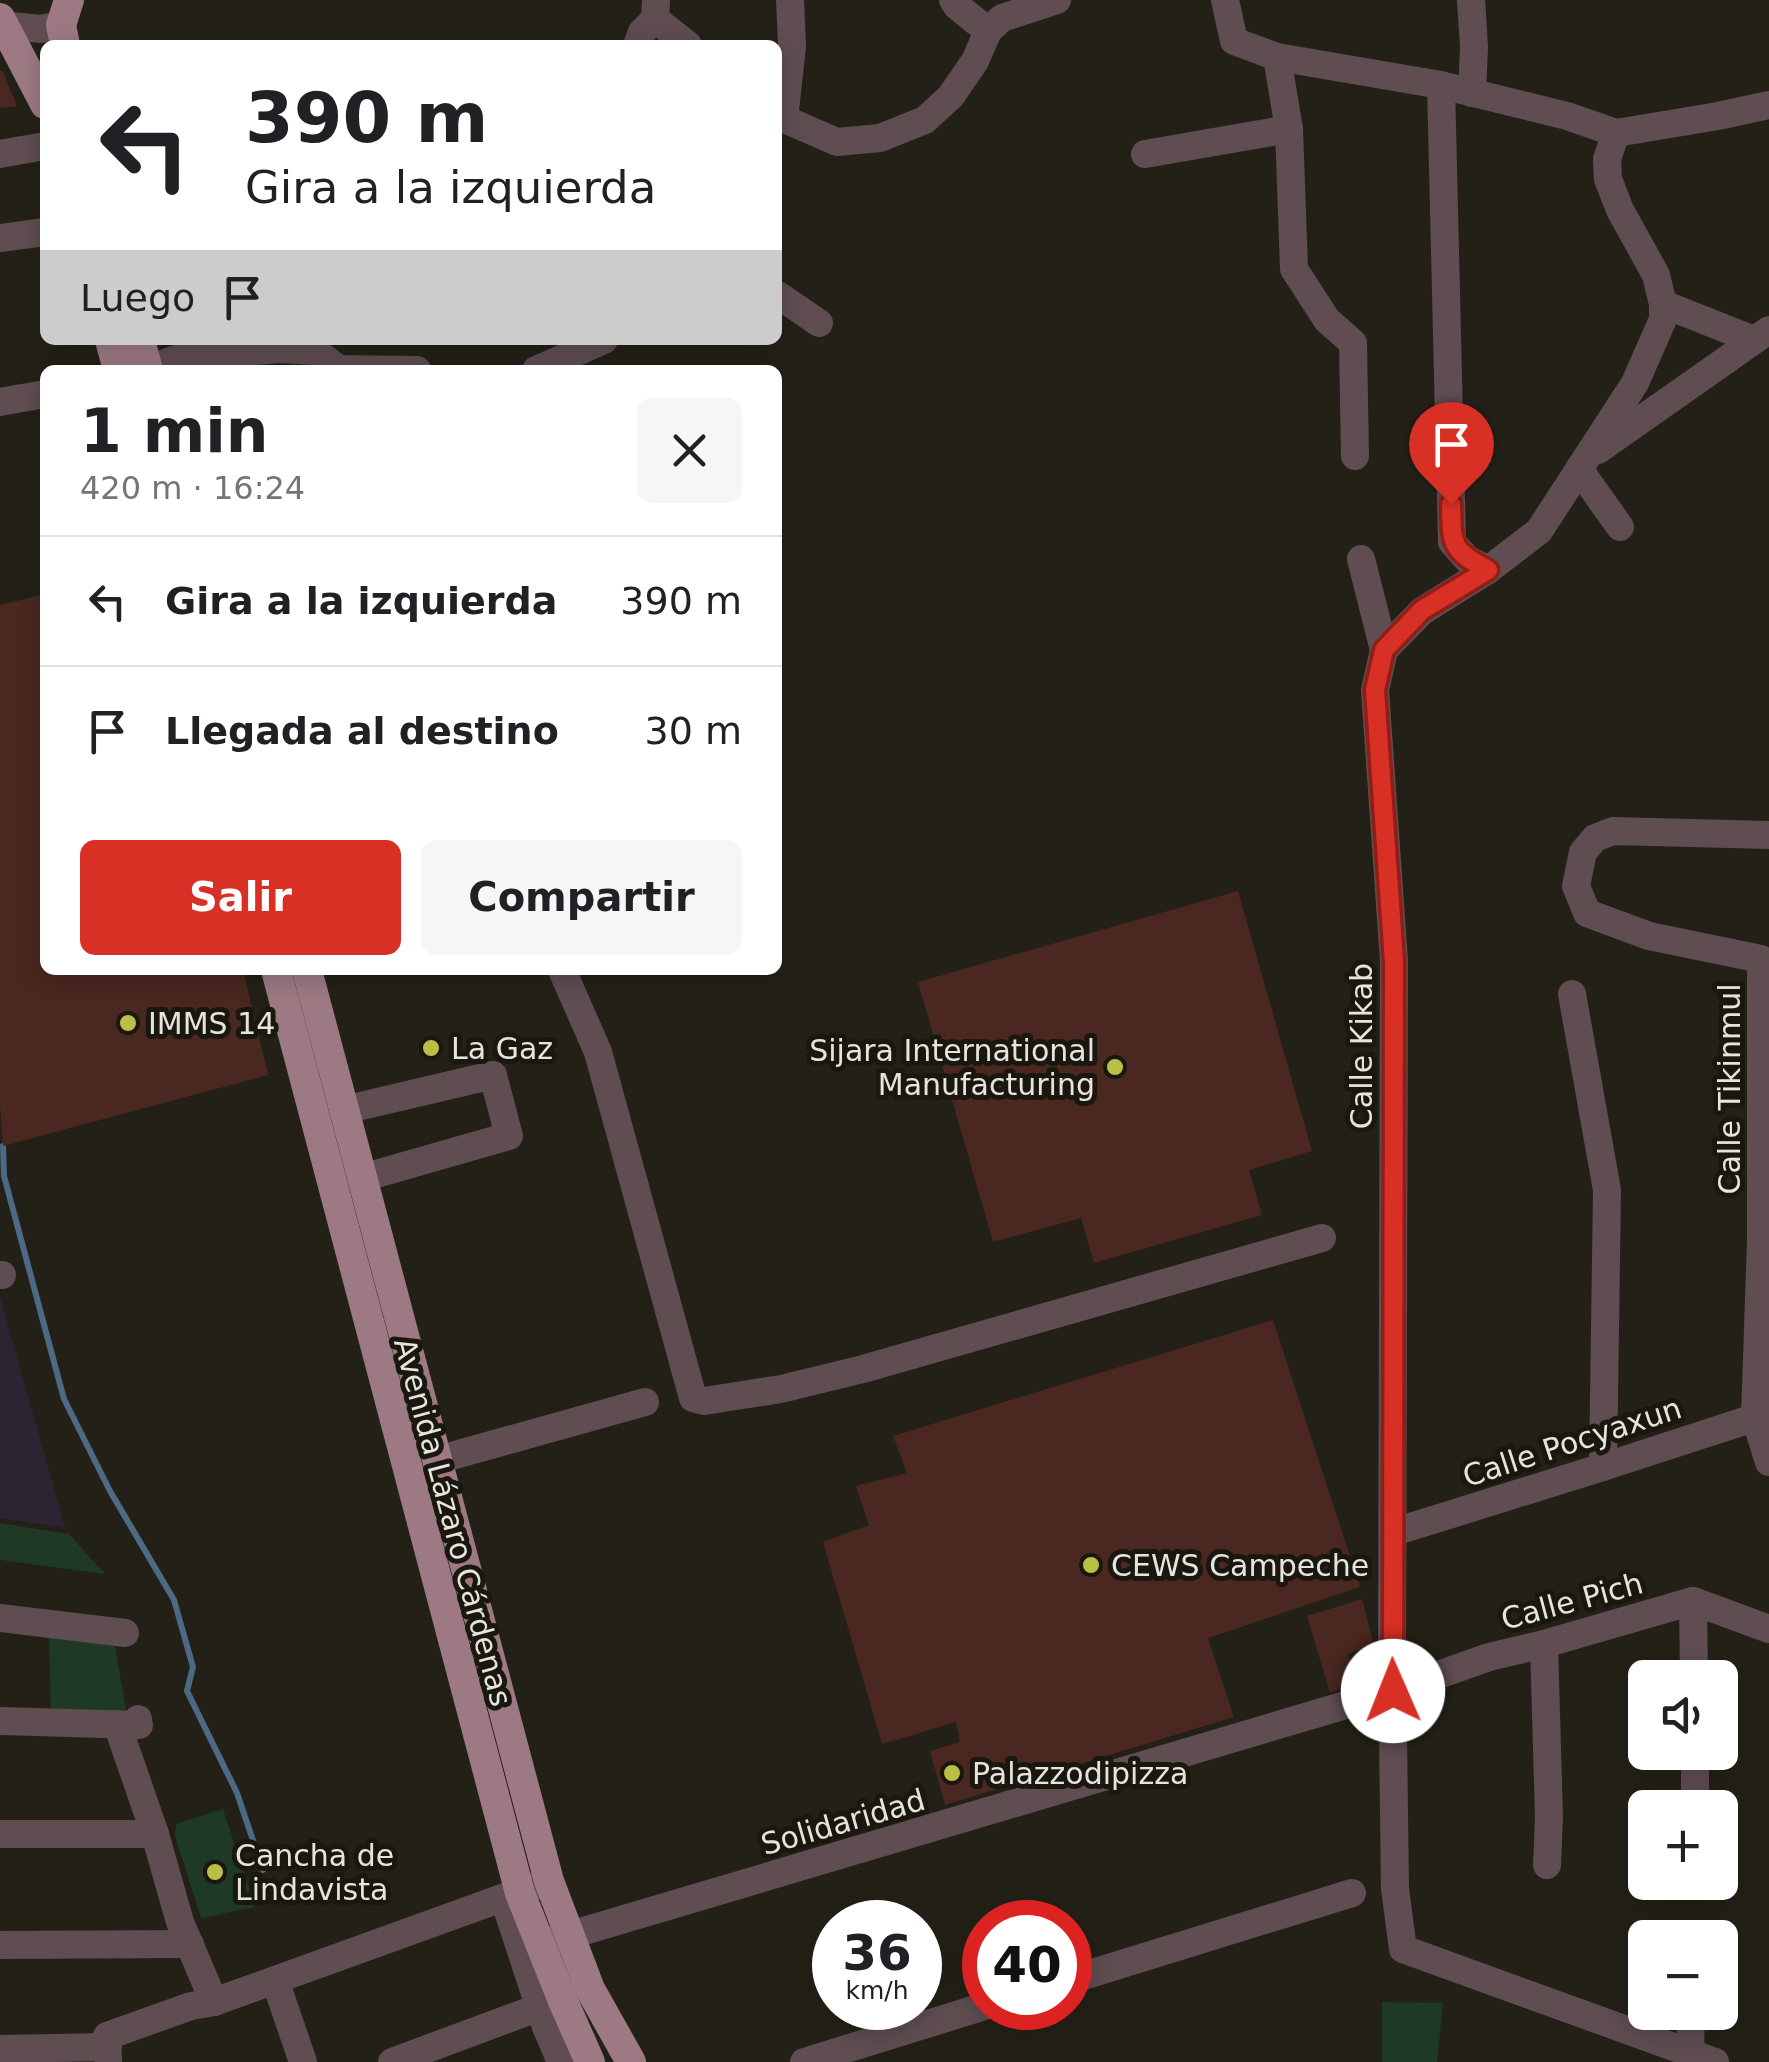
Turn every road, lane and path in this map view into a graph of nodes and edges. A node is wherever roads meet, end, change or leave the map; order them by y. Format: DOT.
graph roads {
  1 [pos="790,0"];
  2 [pos="953,0"];
  3 [pos="1057,0"];
  4 [pos="1225,0"];
  5 [pos="1471,0"];
  6 [pos="655,10"];
  7 [pos="1,23"];
  8 [pos="65,23"];
  9 [pos="988,32"];
  10 [pos="639,40"];
  11 [pos="683,40"];
  12 [pos="1277,57"];
  13 [pos="1441,86"];
  14 [pos="1472,93"];
  15 [pos="40,95"];
  16 [pos="1769,104"];
  17 [pos="782,111"];
  18 [pos="782,117"];
  19 [pos="1288,129"];
  20 [pos="1616,133"];
  21 [pos="40,147"];
  22 [pos="0,154"];
  23 [pos="1144,154"];
  24 [pos="40,233"];
  25 [pos="0,238"];
  26 [pos="782,299"];
  27 [pos="1663,304"];
  28 [pos="819,323"];
  29 [pos="1762,335"];
  30 [pos="593,345"];
  31 [pos="160,365"];
  32 [pos="334,365"];
  33 [pos="547,365"];
  34 [pos="40,395"];
  35 [pos="0,402"];
  36 [pos="1356,456"];
  37 [pos="1582,464"];
  38 [pos="1620,527"];
  39 [pos="1361,558"];
  40 [pos="1488,570"];
  41 [pos="1384,650"];
  42 [pos="1769,835"];
  43 [pos="564,975"];
  44 [pos="294,979"];
  45 [pos="1572,994"];
  46 [pos="344,1110"];
  47 [pos="362,1178"];
  48 [pos="1322,1238"];
  49 [pos="645,1402"];
  50 [pos="1762,1415"];
  51 [pos="437,1460"];
  52 [pos="1769,1462"];
  53 [pos="1603,1467"];
  54 [pos="1394,1532"];
  55 [pos="1693,1601"];
  56 [pos="0,1618"];
  57 [pos="1769,1628"];
  58 [pos="125,1633"];
  59 [pos="1544,1644"];
  60 [pos="1694,1660"];
  61 [pos="1393,1691"];
  62 [pos="0,1721"];
  63 [pos="0,1834"];
  64 [pos="155,1834"];
  65 [pos="1547,1865"];
  66 [pos="549,1881"];
  67 [pos="1352,1892"];
  68 [pos="512,1896"];
  69 [pos="555,1940"];
  70 [pos="190,1944"];
  71 [pos="0,1945"];
  72 [pos="1092,1973"];
  73 [pos="275,1980"];
  74 [pos="214,2002"];
  75 [pos="540,2006"];
  76 [pos="962,2013"];
  77 [pos="1695,2030"];
  78 [pos="0,2049"];
  79 [pos="108,2054"];
  80 [pos="1702,2057"];
  81 [pos="303,2062"];
  82 [pos="392,2062"];
  83 [pos="560,2062"];
  84 [pos="590,2062"];
  85 [pos="631,2062"];
  86 [pos="804,2062"];
  1 -- 17 [label="street"];
  2 -- 9 [label="street"];
  3 -- 9 [label="street"];
  4 -- 12 [label="street"];
  5 -- 14 [label="street"];
  6 -- 10 [label="street"];
  6 -- 11 [label="street"];
  7 -- 8 [label="street"];
  7 -- 15 [label="main road"];
  9 -- 18 [label="street"];
  12 -- 13 [label="street"];
  12 -- 19 [label="street"];
  13 -- 14 [label="street"];
  13 -- 40 [label="street"];
  14 -- 20 [label="street"];
  16 -- 20 [label="street"];
  19 -- 23 [label="street"];
  19 -- 36 [label="street"];
  20 -- 27 [label="street"];
  21 -- 22 [label="street"];
  24 -- 25 [label="street"];
  26 -- 28 [label="street"];
  27 -- 29 [label="street"];
  27 -- 37 [label="street"];
  29 -- 37 [label="street"];
  30 -- 33 [label="street"];
  31 -- 32 [label="street"];
  34 -- 35 [label="street"];
  37 -- 38 [label="street"];
  37 -- 40 [label="street"];
  39 -- 41 [label="street"];
  40 -- 41 [label="street"];
  41 -- 54 [label="street, Calle Kikab"];
  42 -- 50 [label="street, Calle Tikinmul"];
  43 -- 48 [label="street"];
  44 -- 46 [label="main road, Avenida Lázaro Cárdenas"];
  44 -- 68 [label="main road, Avenida Lázaro Cárdenas"];
  45 -- 53 [label="street"];
  46 -- 47 [label="main road, Avenida Lázaro Cárdenas"];
  46 -- 47 [label="street"];
  47 -- 51 [label="main road, Avenida Lázaro Cárdenas"];
  49 -- 51 [label="street"];
  50 -- 52 [label="street, Calle Tikinmul"];
  50 -- 53 [label="street, Calle Pocyaxun"];
  51 -- 66 [label="main road, Avenida Lázaro Cárdenas"];
  53 -- 54 [label="street, Calle Pocyaxun"];
  54 -- 61 [label="street, Calle Kikab"];
  55 -- 57 [label="street"];
  55 -- 59 [label="street, Calle Pich"];
  55 -- 60 [label="street"];
  56 -- 58 [label="street"];
  59 -- 61 [label="street, Calle Pich"];
  59 -- 65 [label="street"];
  61 -- 69 [label="street, Solidaridad"];
  61 -- 80 [label="street, Calle Kikab"];
  62 -- 64 [label="street"];
  63 -- 64 [label="street"];
  64 -- 70 [label="street"];
  66 -- 68 [label="street"];
  66 -- 69 [label="main road, Avenida Lázaro Cárdenas"];
  67 -- 72 [label="street"];
  68 -- 69 [label="main road, Avenida Lázaro Cárdenas"];
  68 -- 73 [label="street"];
  68 -- 75 [label="street"];
  69 -- 84 [label="main road, Avenida Lázaro Cárdenas"];
  69 -- 85 [label="main road, Avenida Lázaro Cárdenas"];
  70 -- 71 [label="street"];
  70 -- 74 [label="street"];
  73 -- 74 [label="street"];
  73 -- 81 [label="street"];
  74 -- 79 [label="street"];
  75 -- 82 [label="street"];
  75 -- 83 [label="street"];
  76 -- 86 [label="street"];
  77 -- 80 [label="street"];
  78 -- 79 [label="street"];
}
